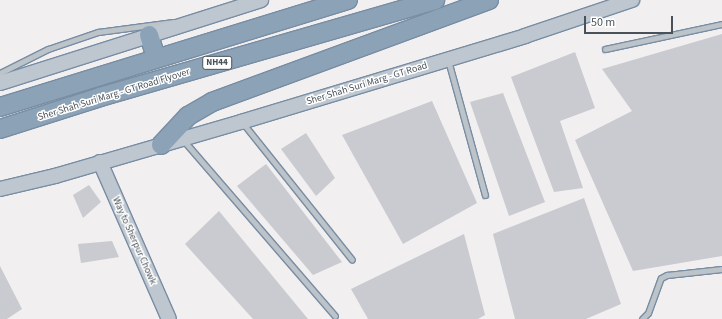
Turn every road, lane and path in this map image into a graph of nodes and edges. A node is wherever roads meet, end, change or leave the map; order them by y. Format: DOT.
graph roads {
  1 [pos="261,0"];
  2 [pos="348,0"];
  3 [pos="435,0"];
  4 [pos="489,0"];
  5 [pos="632,0"];
  6 [pos="201,18"];
  7 [pos="722,24"];
  8 [pos="149,35"];
  9 [pos="605,49"];
  10 [pos="156,58"];
  11 [pos="448,59"];
  12 [pos="0,74"];
  13 [pos="0,83"];
  14 [pos="0,107"];
  15 [pos="241,122"];
  16 [pos="0,129"];
  17 [pos="182,139"];
  18 [pos="161,145"];
  19 [pos="100,162"];
  20 [pos="0,189"];
  21 [pos="485,195"];
  22 [pos="352,260"];
  23 [pos="722,270"];
  24 [pos="335,316"];
  25 [pos="169,319"];
  26 [pos="642,319"];
  1 -- 6 [label="street"];
  2 -- 10 [label="highway, NH44"];
  3 -- 16 [label="highway, Sher Shah Suri Marg - GT Road Flyover / NH44"];
  4 -- 18 [label="highway"];
  5 -- 11 [label="street, Sher Shah Suri Marg - GT Road"];
  6 -- 8 [label="street"];
  6 -- 12 [label="lane"];
  7 -- 9 [label="lane"];
  8 -- 10 [label="highway"];
  8 -- 13 [label="street"];
  10 -- 14 [label="highway, NH44"];
  11 -- 15 [label="street, Sher Shah Suri Marg - GT Road"];
  11 -- 21 [label="lane"];
  15 -- 17 [label="street, Sher Shah Suri Marg - GT Road"];
  15 -- 22 [label="lane"];
  17 -- 18 [label="street, Sher Shah Suri Marg - GT Road"];
  17 -- 24 [label="lane"];
  18 -- 19 [label="street, Sher Shah Suri Marg - GT Road"];
  19 -- 20 [label="street, Sher Shah Suri Marg - GT Road"];
  19 -- 25 [label="street, Way to Sherpur Chowk"];
  23 -- 26 [label="lane"];
}
